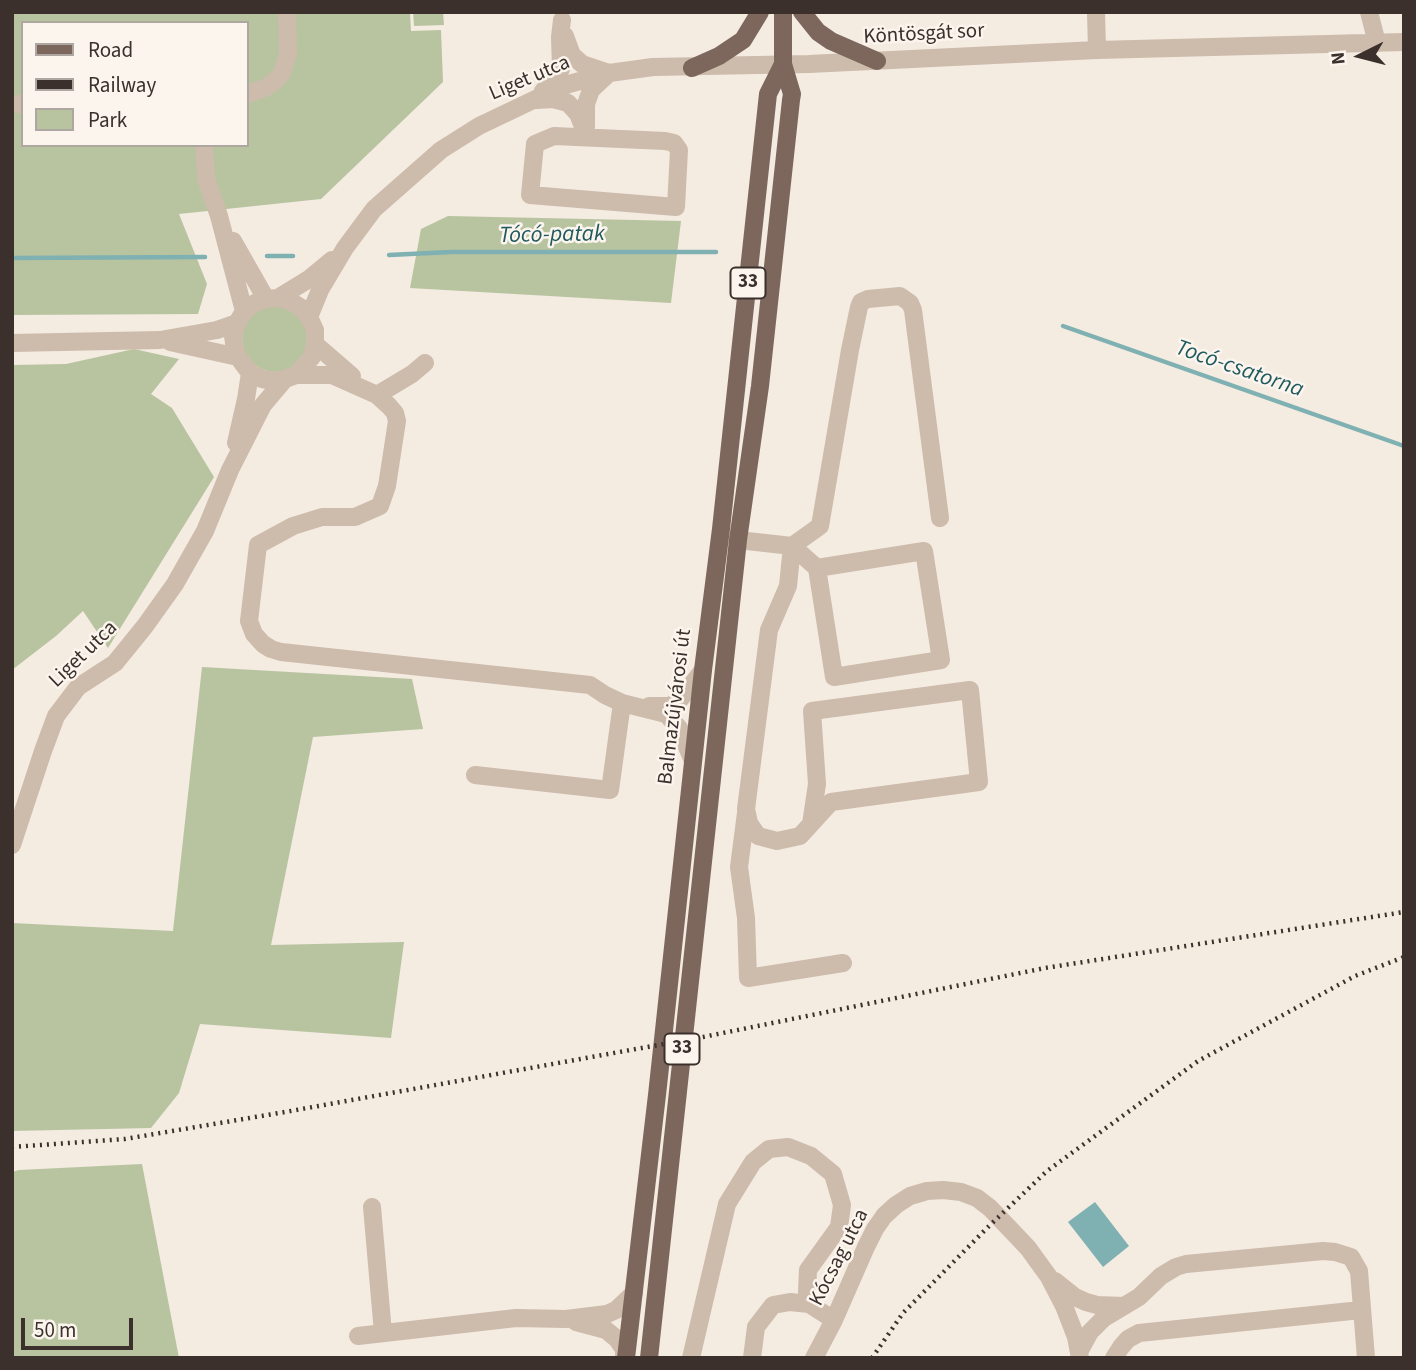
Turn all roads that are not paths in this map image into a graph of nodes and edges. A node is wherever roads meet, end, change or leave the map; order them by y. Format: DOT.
graph roads {
  1 [pos="287,12"];
  2 [pos="760,12"];
  3 [pos="783,12"];
  4 [pos="802,12"];
  5 [pos="1096,12"];
  6 [pos="1369,12"];
  7 [pos="1404,42"];
  8 [pos="1377,43"];
  9 [pos="1097,50"];
  10 [pos="877,61"];
  11 [pos="783,64"];
  12 [pos="691,68"];
  13 [pos="610,73"];
  14 [pos="248,94"];
  15 [pos="533,100"];
  16 [pos="587,137"];
  17 [pos="204,147"];
  18 [pos="219,216"];
  19 [pos="345,248"];
  20 [pos="272,299"];
  21 [pos="240,317"];
  22 [pos="309,317"];
  23 [pos="160,340"];
  24 [pos="12,343"];
  25 [pos="316,344"];
  26 [pos="238,358"];
  27 [pos="425,363"];
  28 [pos="250,373"];
  29 [pos="291,377"];
  30 [pos="373,393"];
  31 [pos="230,470"];
  32 [pos="940,518"];
  33 [pos="738,540"];
  34 [pos="792,546"];
  35 [pos="817,568"];
  36 [pos="703,670"];
  37 [pos="630,704"];
  38 [pos="693,761"];
  39 [pos="475,775"];
  40 [pos="746,809"];
  41 [pos="811,824"];
  42 [pos="12,845"];
  43 [pos="843,963"];
  44 [pos="372,1206"];
  45 [pos="1049,1277"];
  46 [pos="634,1293"];
  47 [pos="809,1304"];
  48 [pos="1124,1306"];
  49 [pos="1362,1310"];
  50 [pos="566,1319"];
  51 [pos="834,1320"];
  52 [pos="383,1333"];
  53 [pos="358,1336"];
  54 [pos="1080,1355"];
  55 [pos="625,1358"];
  56 [pos="649,1358"];
  57 [pos="691,1358"];
  58 [pos="752,1358"];
  59 [pos="814,1358"];
  60 [pos="1114,1358"];
  61 [pos="1366,1358"];
  1 -- 14 [label="street"];
  2 -- 12 [label="main road"];
  3 -- 11 [label="main road, Balmazújvárosi út / 33"];
  4 -- 10 [label="main road"];
  5 -- 9 [label="street"];
  6 -- 8 [label="street"];
  7 -- 8 [label="street, Köntösgát sor"];
  8 -- 9 [label="street, Köntösgát sor"];
  9 -- 10 [label="street, Köntösgát sor"];
  10 -- 11 [label="street, Köntösgát sor"];
  11 -- 12 [label="street, Liget utca"];
  11 -- 33 [label="main road, Balmazújvárosi út / 33"];
  11 -- 36 [label="main road, Balmazújvárosi út / 33"];
  12 -- 13 [label="street, Liget utca"];
  13 -- 15 [label="street, Liget utca"];
  13 -- 15 [label="street"];
  13 -- 16 [label="street"];
  15 -- 16 [label="street"];
  15 -- 19 [label="street, Liget utca"];
  16 -- 16 [label="street"];
  17 -- 18 [label="street"];
  18 -- 20 [label="street"];
  18 -- 21 [label="street"];
  19 -- 20 [label="street, Liget utca"];
  19 -- 22 [label="street, Liget utca"];
  20 -- 21 [label="street"];
  20 -- 22 [label="street"];
  21 -- 23 [label="street"];
  21 -- 26 [label="street"];
  22 -- 25 [label="street"];
  23 -- 24 [label="street"];
  23 -- 26 [label="street"];
  25 -- 29 [label="street"];
  25 -- 30 [label="street"];
  26 -- 28 [label="street"];
  27 -- 30 [label="street"];
  28 -- 29 [label="street"];
  28 -- 31 [label="street, Liget utca"];
  29 -- 30 [label="street"];
  29 -- 31 [label="street, Liget utca"];
  30 -- 37 [label="street"];
  31 -- 42 [label="street, Liget utca"];
  32 -- 34 [label="street"];
  33 -- 34 [label="street"];
  33 -- 56 [label="main road, Balmazújvárosi út / 33"];
  34 -- 35 [label="street"];
  34 -- 40 [label="street"];
  35 -- 35 [label="street"];
  36 -- 37 [label="street"];
  36 -- 38 [label="main road, Balmazújvárosi út / 33"];
  37 -- 38 [label="street"];
  37 -- 39 [label="street"];
  38 -- 46 [label="main road, Balmazújvárosi út / 33"];
  40 -- 41 [label="street"];
  40 -- 43 [label="street"];
  41 -- 41 [label="street"];
  44 -- 52 [label="street"];
  45 -- 48 [label="street"];
  45 -- 51 [label="street, Kócsag utca"];
  45 -- 54 [label="street, Kócsag utca"];
  46 -- 50 [label="street"];
  46 -- 55 [label="main road, Balmazújvárosi út / 33"];
  47 -- 51 [label="street"];
  47 -- 57 [label="street"];
  47 -- 58 [label="street"];
  48 -- 49 [label="street"];
  48 -- 54 [label="street"];
  49 -- 60 [label="street"];
  49 -- 61 [label="street"];
  50 -- 52 [label="street"];
  50 -- 55 [label="street"];
  51 -- 59 [label="street, Kócsag utca"];
  52 -- 53 [label="street"];
}
